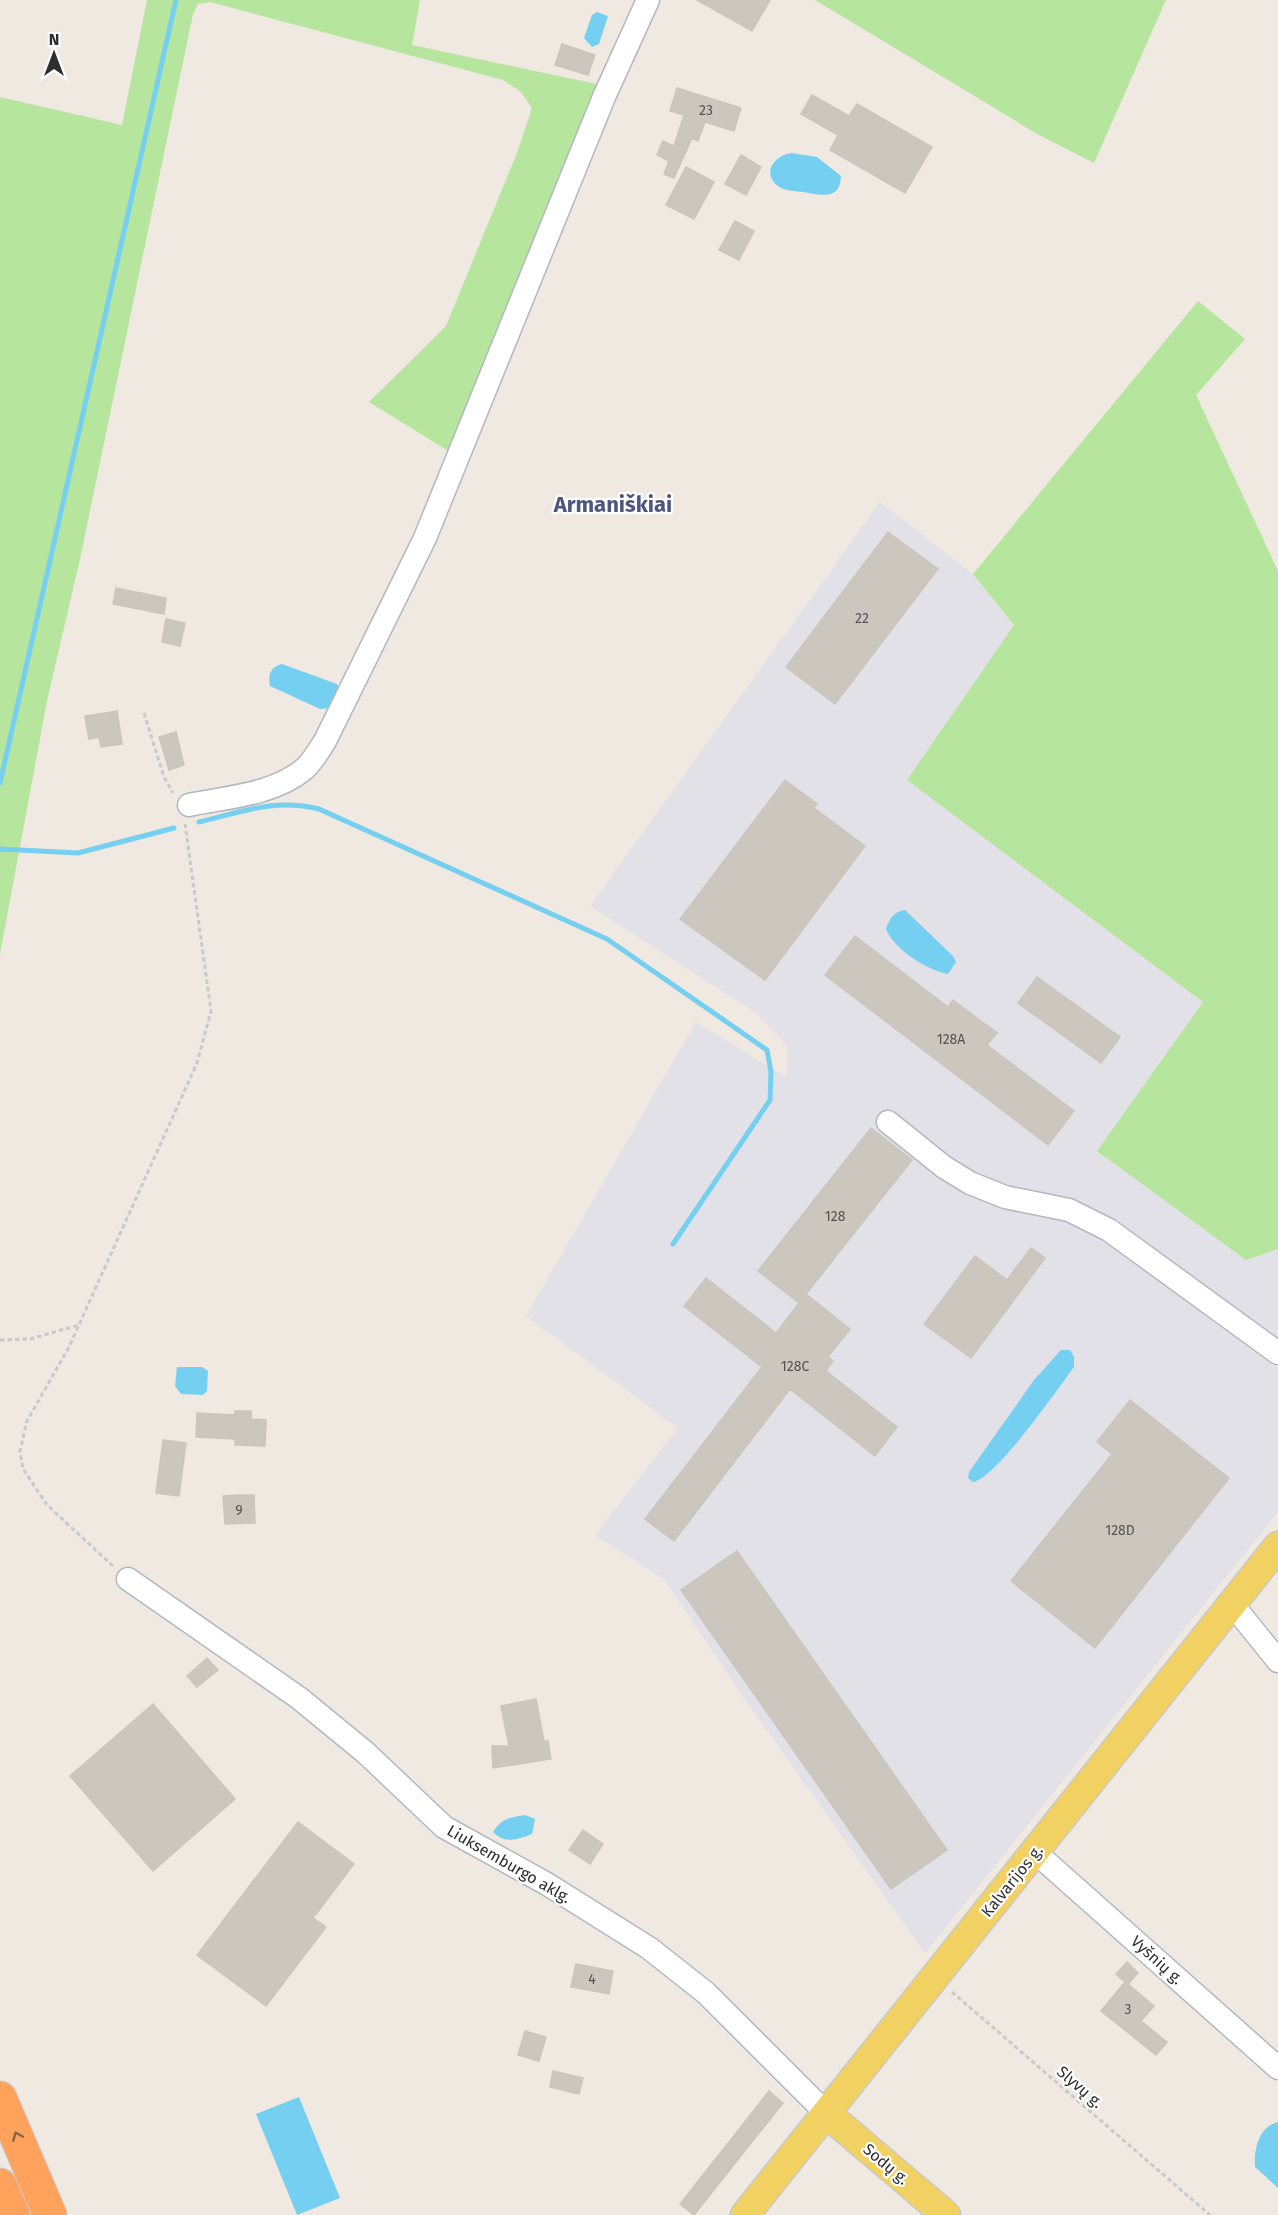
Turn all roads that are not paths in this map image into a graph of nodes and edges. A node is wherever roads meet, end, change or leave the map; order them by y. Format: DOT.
graph roads {
  1 [pos="648,0"];
  2 [pos="189,805"];
  3 [pos="888,1122"];
  4 [pos="1278,1353"];
  5 [pos="1278,1546"];
  6 [pos="128,1579"];
  7 [pos="1232,1604"];
  8 [pos="1278,1660"];
  9 [pos="1035,1852"];
  10 [pos="1278,2068"];
  11 [pos="0,2098"];
  12 [pos="826,2113"];
  13 [pos="0,2185"];
  14 [pos="13,2215"];
  15 [pos="50,2215"];
  16 [pos="745,2215"];
  17 [pos="946,2215"];
  1 -- 2 [label="street"];
  3 -- 4 [label="street"];
  5 -- 7 [label="main road, Kalvarijos g."];
  6 -- 12 [label="street, Liuksemburgo aklg."];
  7 -- 8 [label="street"];
  7 -- 9 [label="main road, Kalvarijos g."];
  9 -- 10 [label="street, Vyšnių g."];
  9 -- 12 [label="main road, Kalvarijos g."];
  15 -- 11 [label="highway, one-way"];
  12 -- 16 [label="main road, Kalvarijos g."];
  12 -- 17 [label="main road, Sodų g."];
  13 -- 14 [label="highway"];
}
